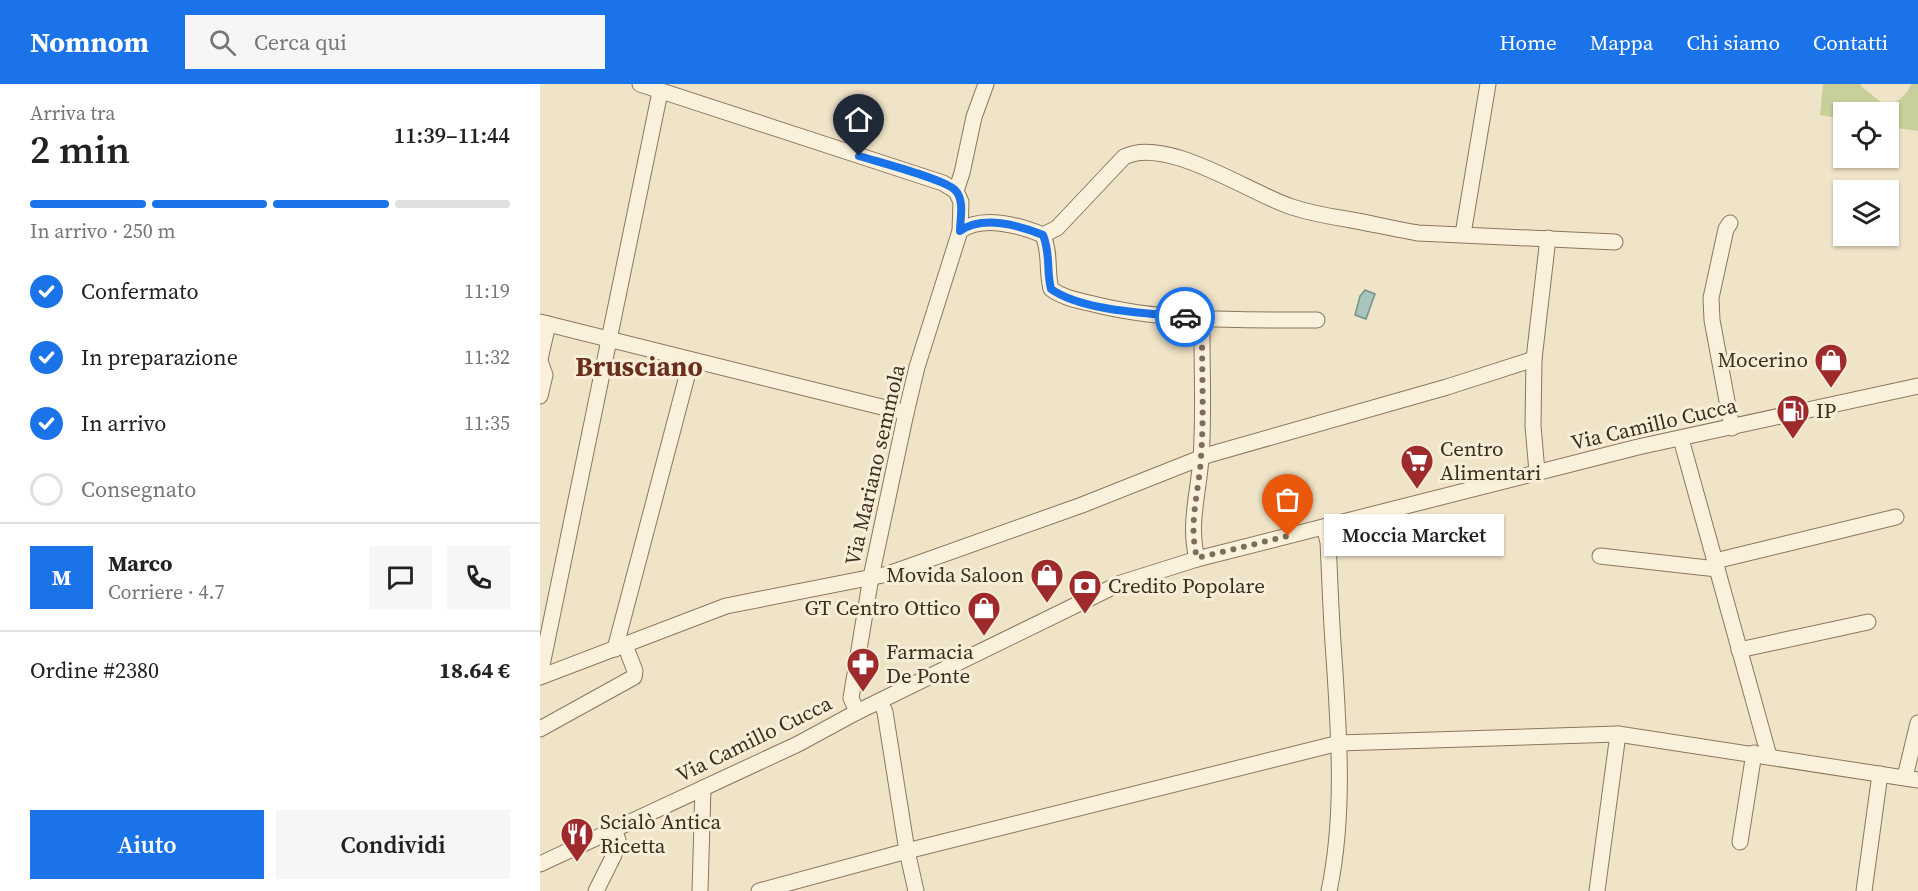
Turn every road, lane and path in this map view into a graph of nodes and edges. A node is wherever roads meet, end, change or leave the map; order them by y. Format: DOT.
graph roads {
  1 [pos="640,84"];
  2 [pos="986,84"];
  3 [pos="1488,84"];
  4 [pos="660,92"];
  5 [pos="956,191"];
  6 [pos="1730,223"];
  7 [pos="960,231"];
  8 [pos="1463,234"];
  9 [pos="1043,235"];
  10 [pos="1548,238"];
  11 [pos="1615,242"];
  12 [pos="1198,318"];
  13 [pos="1317,320"];
  14 [pos="544,323"];
  15 [pos="610,338"];
  16 [pos="1534,359"];
  17 [pos="540,360"];
  18 [pos="691,361"];
  19 [pos="1918,386"];
  20 [pos="540,396"];
  21 [pos="906,413"];
  22 [pos="1732,428"];
  23 [pos="1681,439"];
  24 [pos="1201,458"];
  25 [pos="1537,472"];
  26 [pos="1896,517"];
  27 [pos="1324,527"];
  28 [pos="1600,556"];
  29 [pos="1197,558"];
  30 [pos="1716,565"];
  31 [pos="871,578"];
  32 [pos="1868,621"];
  33 [pos="620,647"];
  34 [pos="1739,650"];
  35 [pos="540,676"];
  36 [pos="880,701"];
  37 [pos="857,712"];
  38 [pos="1918,723"];
  39 [pos="540,729"];
  40 [pos="1618,734"];
  41 [pos="1339,743"];
  42 [pos="1761,755"];
  43 [pos="1880,774"];
  44 [pos="1912,778"];
  45 [pos="703,789"];
  46 [pos="614,830"];
  47 [pos="1740,842"];
  48 [pos="907,851"];
  49 [pos="540,864"];
  50 [pos="596,891"];
  51 [pos="700,891"];
  52 [pos="759,891"];
  53 [pos="916,891"];
  54 [pos="1329,891"];
  55 [pos="1597,891"];
  56 [pos="1864,891"];
  1 -- 4 [label="street"];
  2 -- 5 [label="street"];
  3 -- 8 [label="street"];
  4 -- 5 [label="street"];
  4 -- 15 [label="street"];
  5 -- 7 [label="street, Via Mariano semmola"];
  6 -- 22 [label="street"];
  7 -- 9 [label="street"];
  7 -- 21 [label="street, Via Mariano semmola"];
  8 -- 9 [label="street"];
  8 -- 10 [label="street"];
  9 -- 12 [label="street"];
  10 -- 11 [label="street"];
  10 -- 16 [label="street"];
  12 -- 13 [label="street"];
  12 -- 24 [label="street"];
  14 -- 15 [label="street"];
  14 -- 17 [label="street"];
  15 -- 18 [label="street"];
  15 -- 35 [label="street"];
  16 -- 24 [label="street"];
  16 -- 25 [label="street"];
  17 -- 20 [label="street"];
  18 -- 21 [label="street"];
  18 -- 33 [label="street"];
  19 -- 22 [label="street, Via Camillo Cucca"];
  21 -- 31 [label="street, Via Mariano semmola"];
  22 -- 23 [label="street, Via Camillo Cucca"];
  23 -- 25 [label="street, Via Camillo Cucca"];
  23 -- 30 [label="street"];
  24 -- 29 [label="street"];
  24 -- 31 [label="street"];
  25 -- 27 [label="street, Via Camillo Cucca"];
  26 -- 30 [label="street"];
  27 -- 29 [label="street, Via Camillo Cucca"];
  27 -- 41 [label="street"];
  28 -- 30 [label="street"];
  29 -- 36 [label="street, Via Camillo Cucca"];
  30 -- 34 [label="street"];
  31 -- 33 [label="street"];
  31 -- 37 [label="street, Via Mariano semmola"];
  32 -- 34 [label="street"];
  33 -- 35 [label="street"];
  33 -- 39 [label="street"];
  34 -- 42 [label="street"];
  36 -- 37 [label="street, Via Camillo Cucca"];
  36 -- 48 [label="street"];
  37 -- 45 [label="street, Via Camillo Cucca"];
  38 -- 44 [label="street"];
  40 -- 41 [label="street"];
  40 -- 42 [label="street"];
  40 -- 55 [label="street"];
  41 -- 48 [label="street"];
  41 -- 54 [label="street"];
  42 -- 43 [label="street"];
  42 -- 47 [label="street"];
  43 -- 44 [label="street"];
  43 -- 56 [label="street"];
  45 -- 46 [label="street, Via Camillo Cucca"];
  45 -- 51 [label="street"];
  46 -- 49 [label="street, Via Camillo Cucca"];
  46 -- 50 [label="street"];
  48 -- 52 [label="street"];
  48 -- 53 [label="street"];
}
